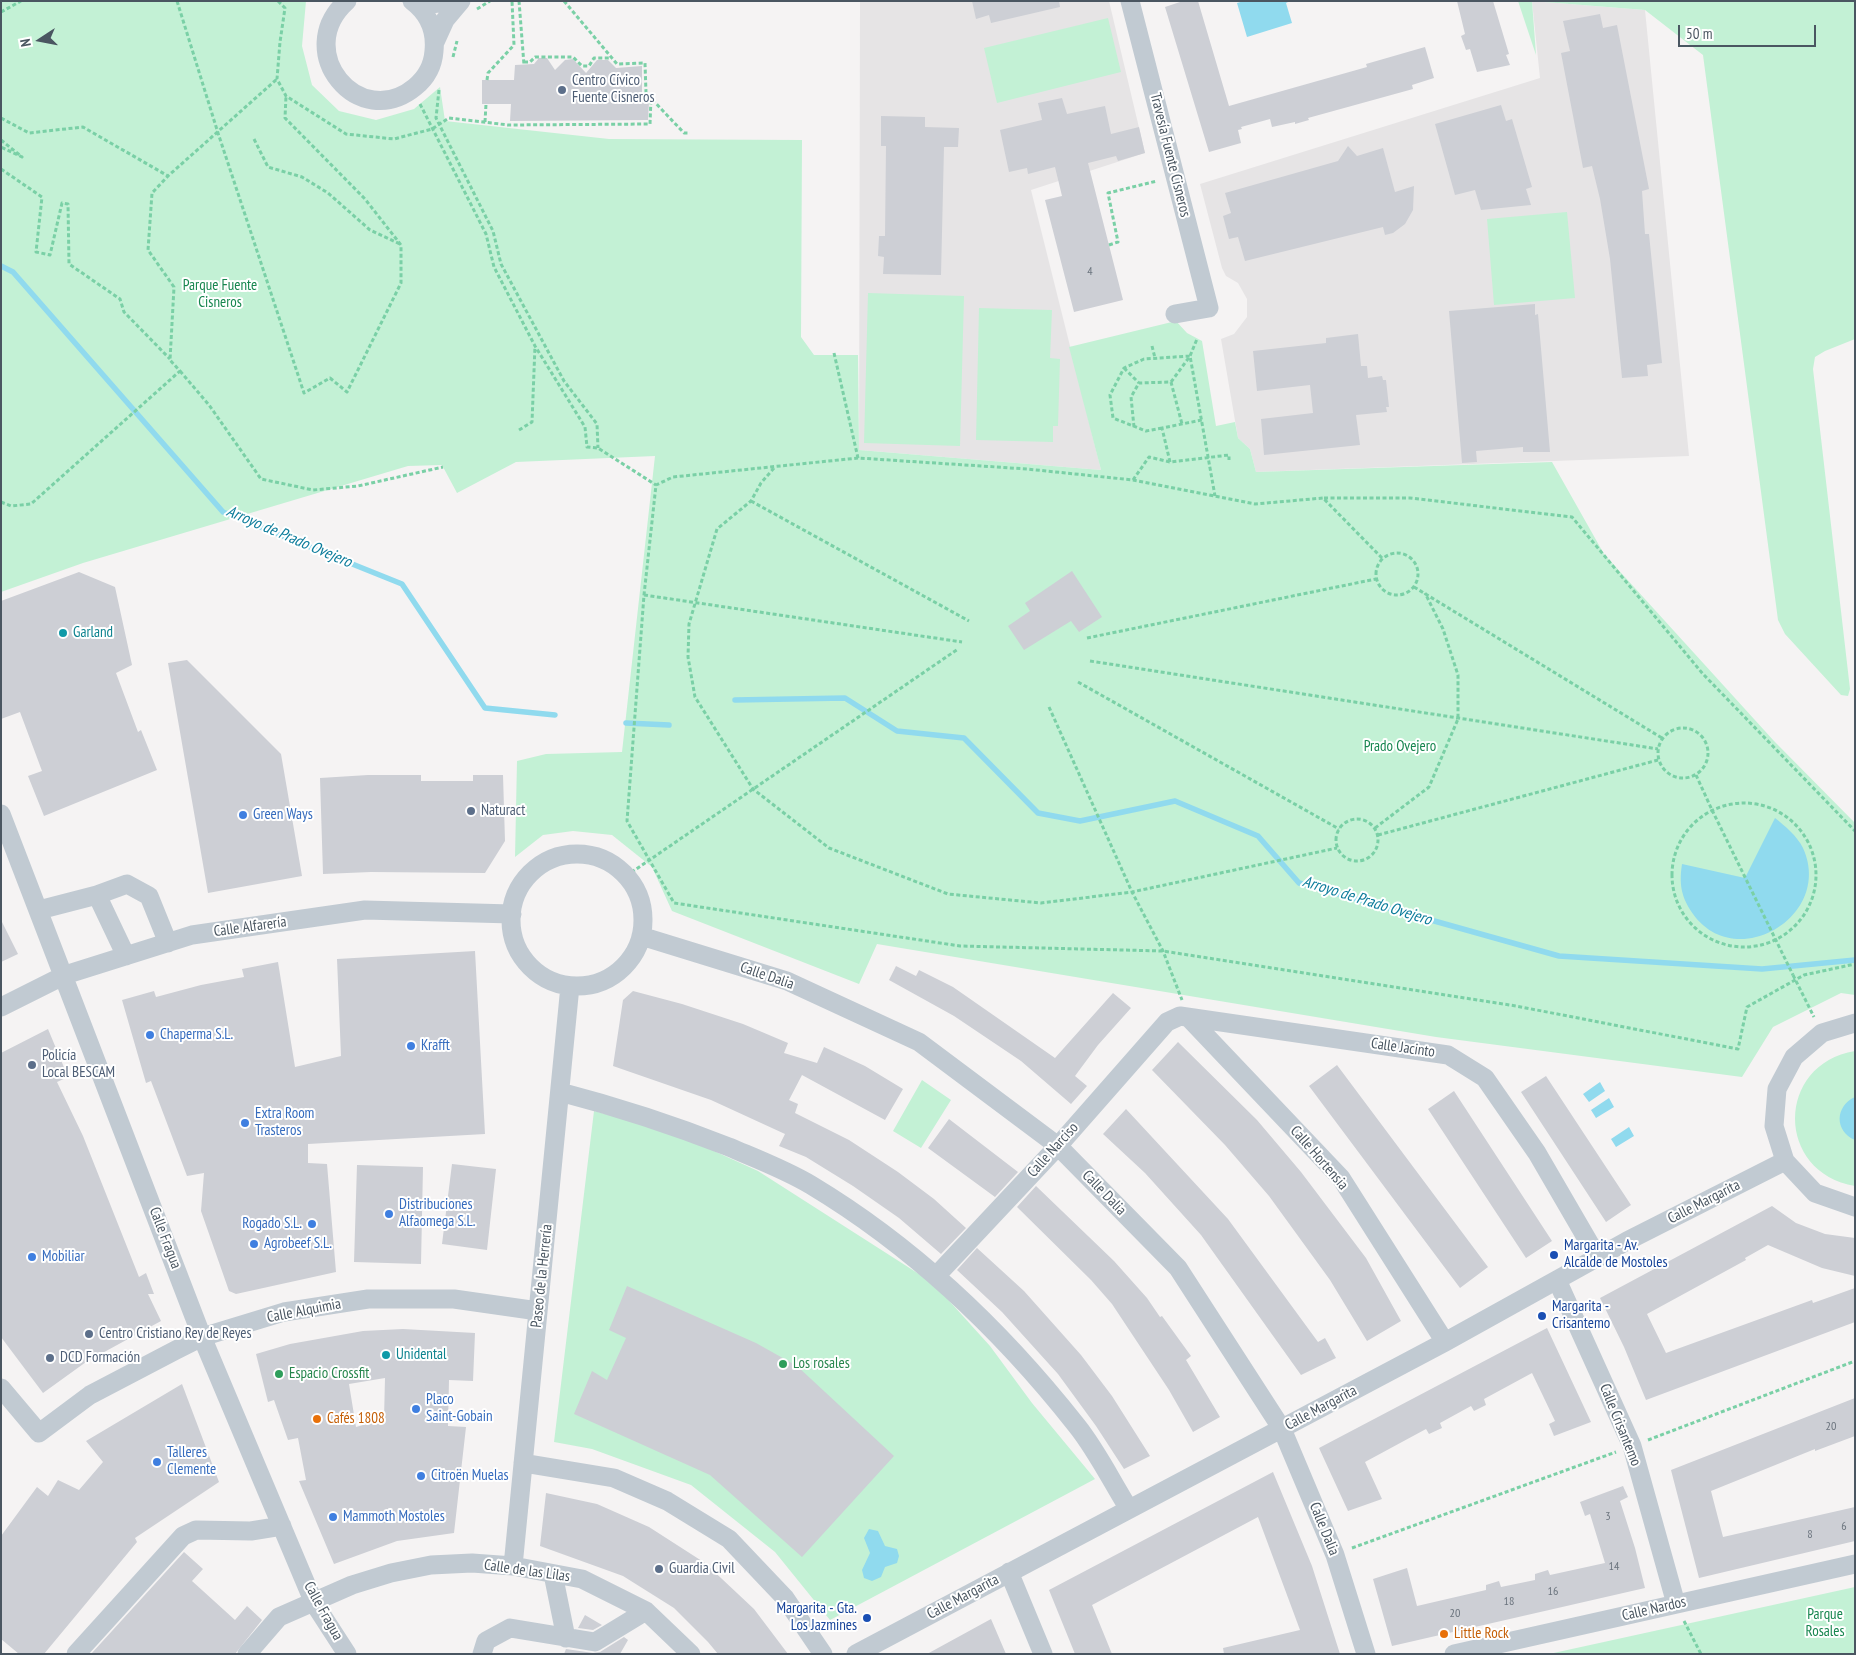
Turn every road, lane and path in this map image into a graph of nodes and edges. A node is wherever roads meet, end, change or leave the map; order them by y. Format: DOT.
graph roads {
  1 [pos="21,1"];
  2 [pos="177,1"];
  3 [pos="347,1"];
  4 [pos="450,1"];
  5 [pos="490,1"];
  6 [pos="512,1"];
  7 [pos="519,1"];
  8 [pos="564,1"];
  9 [pos="1130,1"];
  10 [pos="416,4"];
  11 [pos="468,6"];
  12 [pos="329,10"];
  13 [pos="1,12"];
  14 [pos="459,34"];
  15 [pos="435,42"];
  16 [pos="611,58"];
  17 [pos="452,61"];
  18 [pos="278,79"];
  19 [pos="487,80"];
  20 [pos="441,86"];
  21 [pos="286,96"];
  22 [pos="651,98"];
  23 [pos="419,102"];
  24 [pos="486,104"];
  25 [pos="1,118"];
  26 [pos="485,122"];
  27 [pos="440,124"];
  28 [pos="432,128"];
  29 [pos="218,133"];
  30 [pos="690,133"];
  31 [pos="254,139"];
  32 [pos="1,140"];
  33 [pos="1,147"];
  34 [pos="1,169"];
  35 [pos="168,176"];
  36 [pos="1158,181"];
  37 [pos="400,245"];
  38 [pos="1109,245"];
  39 [pos="1174,314"];
  40 [pos="1197,339"];
  41 [pos="535,346"];
  42 [pos="1152,346"];
  43 [pos="834,352"];
  44 [pos="1190,356"];
  45 [pos="1155,358"];
  46 [pos="170,360"];
  47 [pos="1124,368"];
  48 [pos="180,371"];
  49 [pos="1139,382"];
  50 [pos="1171,382"];
  51 [pos="1202,420"];
  52 [pos="1182,424"];
  53 [pos="1134,427"];
  54 [pos="1162,428"];
  55 [pos="519,430"];
  56 [pos="598,448"];
  57 [pos="858,458"];
  58 [pos="1209,459"];
  59 [pos="1230,460"];
  60 [pos="1170,462"];
  61 [pos="444,467"];
  62 [pos="775,468"];
  63 [pos="1134,480"];
  64 [pos="656,485"];
  65 [pos="1215,496"];
  66 [pos="1323,498"];
  67 [pos="751,501"];
  68 [pos="1,502"];
  69 [pos="1382,558"];
  70 [pos="1376,579"];
  71 [pos="1414,587"];
  72 [pos="1424,593"];
  73 [pos="644,594"];
  74 [pos="696,602"];
  75 [pos="969,621"];
  76 [pos="1087,638"];
  77 [pos="962,642"];
  78 [pos="958,649"];
  79 [pos="1090,662"];
  80 [pos="1078,682"];
  81 [pos="1049,707"];
  82 [pos="1458,719"];
  83 [pos="1662,738"];
  84 [pos="1658,749"];
  85 [pos="1658,760"];
  86 [pos="1696,775"];
  87 [pos="753,789"];
  88 [pos="1712,810"];
  89 [pos="1,814"];
  90 [pos="1375,828"];
  91 [pos="1339,829"];
  92 [pos="1855,831"];
  93 [pos="1378,835"];
  94 [pos="1337,848"];
  95 [pos="650,859"];
  96 [pos="626,876"];
  97 [pos="1132,892"];
  98 [pos="97,895"];
  99 [pos="39,910"];
  100 [pos="512,914"];
  101 [pos="641,936"];
  102 [pos="168,943"];
  103 [pos="1163,951"];
  104 [pos="126,956"];
  105 [pos="1855,964"];
  106 [pos="65,975"];
  107 [pos="1796,979"];
  108 [pos="570,986"];
  109 [pos="1,1007"];
  110 [pos="1188,1017"];
  111 [pos="1167,1022"];
  112 [pos="1855,1023"];
  113 [pos="1253,1026"];
  114 [pos="1822,1033"];
  115 [pos="1249,1081"];
  116 [pos="560,1092"];
  117 [pos="1058,1146"];
  118 [pos="1785,1161"];
  119 [pos="1855,1208"];
  120 [pos="1598,1258"];
  121 [pos="936,1276"];
  122 [pos="1557,1280"];
  123 [pos="538,1311"];
  124 [pos="202,1337"];
  125 [pos="1444,1342"];
  126 [pos="1855,1361"];
  127 [pos="1,1388"];
  128 [pos="1282,1429"];
  129 [pos="1632,1446"];
  130 [pos="523,1463"];
  131 [pos="1129,1509"];
  132 [pos="282,1526"];
  133 [pos="1335,1555"];
  134 [pos="1855,1564"];
  135 [pos="513,1566"];
  136 [pos="1009,1572"];
  137 [pos="553,1574"];
  138 [pos="314,1603"];
  139 [pos="1676,1604"];
  140 [pos="646,1611"];
  141 [pos="566,1638"];
  142 [pos="76,1654"];
  143 [pos="247,1654"];
  144 [pos="347,1654"];
  145 [pos="482,1654"];
  146 [pos="691,1654"];
  147 [pos="823,1654"];
  148 [pos="856,1654"];
  149 [pos="1043,1654"];
  150 [pos="1366,1654"];
  151 [pos="1454,1654"];
  152 [pos="1701,1654"];
  1 -- 13 [label="path"];
  2 -- 29 [label="path"];
  3 -- 12 [label="street"];
  4 -- 10 [label="street"];
  5 -- 11 [label="path"];
  6 -- 19 [label="path"];
  7 -- 16 [label="path"];
  8 -- 16 [label="path"];
  9 -- 39 [label="street, Travesía Fuente Cisneros"];
  10 -- 15 [label="street"];
  11 -- 15 [label="street"];
  12 -- 15 [label="street"];
  14 -- 17 [label="path"];
  16 -- 22 [label="path"];
  18 -- 29 [label="path"];
  20 -- 27 [label="path"];
  21 -- 37 [label="path"];
  22 -- 26 [label="path"];
  22 -- 30 [label="path"];
  23 -- 28 [label="path"];
  24 -- 26 [label="path"];
  25 -- 35 [label="path"];
  26 -- 27 [label="path"];
  27 -- 28 [label="path"];
  27 -- 56 [label="path"];
  28 -- 41 [label="path"];
  29 -- 35 [label="path"];
  29 -- 37 [label="path"];
  31 -- 37 [label="path"];
  32 -- 33 [label="path"];
  34 -- 46 [label="path"];
  35 -- 46 [label="path"];
  36 -- 38 [label="path"];
  40 -- 44 [label="path"];
  41 -- 55 [label="path"];
  41 -- 56 [label="path"];
  42 -- 45 [label="path"];
  43 -- 57 [label="path"];
  44 -- 45 [label="path"];
  44 -- 50 [label="path"];
  44 -- 51 [label="path"];
  45 -- 47 [label="path"];
  46 -- 48 [label="path"];
  47 -- 49 [label="path"];
  47 -- 53 [label="path"];
  48 -- 61 [label="path"];
  48 -- 68 [label="path"];
  49 -- 50 [label="path"];
  49 -- 53 [label="path"];
  50 -- 52 [label="path"];
  51 -- 52 [label="path"];
  51 -- 58 [label="path"];
  52 -- 54 [label="path"];
  53 -- 54 [label="path"];
  54 -- 60 [label="path"];
  56 -- 64 [label="path"];
  57 -- 62 [label="path"];
  57 -- 63 [label="path"];
  58 -- 59 [label="path"];
  58 -- 60 [label="path"];
  58 -- 65 [label="path"];
  60 -- 63 [label="path"];
  62 -- 64 [label="path"];
  62 -- 67 [label="path"];
  63 -- 65 [label="path"];
  64 -- 73 [label="path"];
  65 -- 66 [label="path"];
  66 -- 69 [label="path"];
  66 -- 92 [label="path"];
  67 -- 74 [label="path"];
  67 -- 75 [label="path"];
  69 -- 70 [label="path"];
  69 -- 71 [label="path"];
  70 -- 71 [label="path"];
  70 -- 76 [label="path"];
  71 -- 72 [label="path"];
  72 -- 82 [label="path"];
  72 -- 83 [label="path"];
  73 -- 74 [label="path"];
  73 -- 95 [label="path"];
  74 -- 77 [label="path"];
  74 -- 87 [label="path"];
  78 -- 87 [label="path"];
  79 -- 82 [label="path"];
  80 -- 91 [label="path"];
  81 -- 97 [label="path"];
  82 -- 84 [label="path"];
  82 -- 90 [label="path"];
  83 -- 84 [label="path"];
  83 -- 86 [label="path"];
  84 -- 85 [label="path"];
  85 -- 86 [label="path"];
  85 -- 93 [label="path"];
  86 -- 88 [label="path"];
  87 -- 95 [label="path"];
  87 -- 97 [label="path"];
  88 -- 88 [label="path"];
  88 -- 107 [label="path, bridge"];
  89 -- 99 [label="street, Calle Fragua"];
  90 -- 91 [label="path"];
  90 -- 93 [label="path"];
  91 -- 94 [label="path"];
  93 -- 94 [label="path"];
  94 -- 97 [label="path"];
  95 -- 96 [label="path"];
  95 -- 103 [label="path"];
  96 -- 100 [label="street"];
  96 -- 101 [label="street"];
  97 -- 103 [label="path"];
  98 -- 99 [label="street"];
  98 -- 102 [label="street"];
  98 -- 104 [label="street"];
  99 -- 106 [label="street, Calle Fragua"];
  100 -- 102 [label="street, Calle Alfarería"];
  100 -- 108 [label="street"];
  101 -- 108 [label="street"];
  101 -- 117 [label="street, Calle Dalia"];
  102 -- 104 [label="street, Calle Alfarería"];
  103 -- 107 [label="path"];
  103 -- 110 [label="path"];
  104 -- 106 [label="street, Calle Alfarería"];
  105 -- 107 [label="path"];
  106 -- 109 [label="street, Calle Alfarería"];
  106 -- 124 [label="street, Calle Fragua"];
  107 -- 114 [label="path"];
  108 -- 116 [label="street, Paseo de la Herrería"];
  110 -- 111 [label="street, Calle Jacinto"];
  110 -- 113 [label="street, Calle Jacinto"];
  110 -- 115 [label="street, Calle Hortensia"];
  111 -- 117 [label="street, Calle Narciso"];
  112 -- 114 [label="street"];
  113 -- 115 [label="street"];
  113 -- 120 [label="street, Calle Jacinto"];
  114 -- 118 [label="street"];
  115 -- 125 [label="street, Calle Hortensia"];
  116 -- 121 [label="street"];
  116 -- 123 [label="street, Paseo de la Herrería"];
  117 -- 121 [label="street, Calle Narciso"];
  117 -- 128 [label="street, Calle Dalia"];
  118 -- 119 [label="street"];
  118 -- 120 [label="street, Calle Margarita"];
  120 -- 122 [label="street, Calle Margarita"];
  121 -- 131 [label="street"];
  122 -- 125 [label="street, Calle Margarita"];
  122 -- 129 [label="street, Calle Crisantemo"];
  123 -- 124 [label="street, Calle Alquimia"];
  123 -- 130 [label="street, Paseo de la Herrería"];
  124 -- 127 [label="street, Calle Alquimia"];
  124 -- 132 [label="street, Calle Fragua"];
  125 -- 128 [label="street, Calle Margarita"];
  126 -- 129 [label="path"];
  128 -- 131 [label="street, Calle Margarita"];
  128 -- 133 [label="street, Calle Dalia"];
  129 -- 133 [label="path"];
  129 -- 139 [label="street, Calle Crisantemo"];
  130 -- 135 [label="street, Paseo de la Herrería"];
  130 -- 147 [label="street"];
  131 -- 136 [label="street, Calle Margarita"];
  132 -- 138 [label="street, Calle Fragua"];
  132 -- 142 [label="street"];
  133 -- 150 [label="street, Calle Dalia"];
  134 -- 139 [label="street, Calle Nardos"];
  135 -- 137 [label="street, Calle de las Lilas"];
  135 -- 138 [label="street, Calle de las Lilas"];
  136 -- 148 [label="street, Calle Margarita"];
  136 -- 149 [label="street"];
  137 -- 140 [label="street, Calle de las Lilas"];
  137 -- 141 [label="street"];
  138 -- 143 [label="street, Calle de las Lilas"];
  138 -- 144 [label="street, Calle Fragua"];
  139 -- 151 [label="street, Calle Nardos"];
  139 -- 152 [label="path"];
  140 -- 141 [label="street"];
  140 -- 146 [label="street, Calle de las Lilas"];
  141 -- 145 [label="street"];
}
